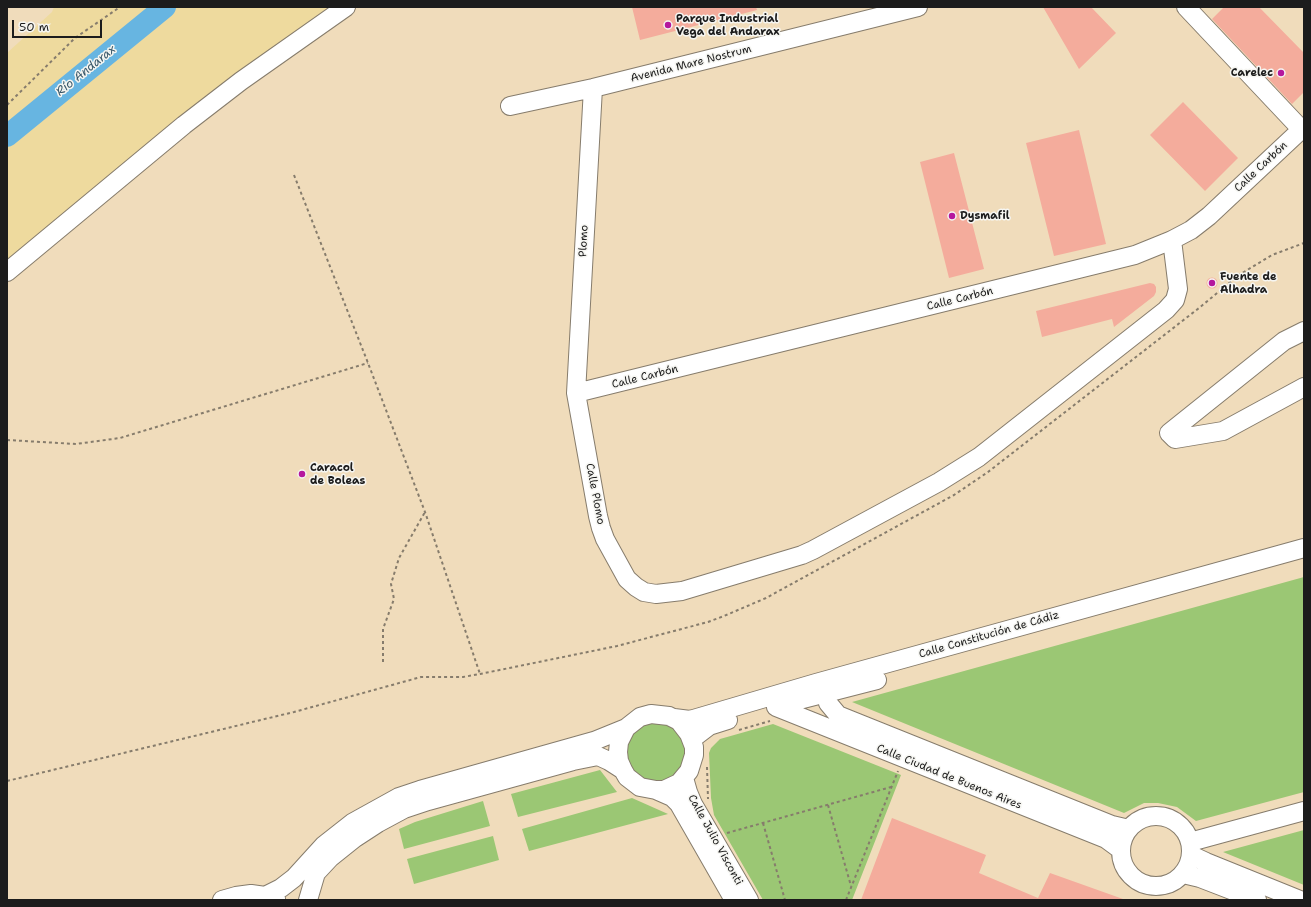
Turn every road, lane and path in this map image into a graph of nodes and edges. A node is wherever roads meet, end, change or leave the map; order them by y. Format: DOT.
graph roads {
  1 [pos="120,7"];
  2 [pos="346,7"];
  3 [pos="918,7"];
  4 [pos="1186,7"];
  5 [pos="593,88"];
  6 [pos="7,105"];
  7 [pos="510,106"];
  8 [pos="1303,128"];
  9 [pos="294,175"];
  10 [pos="1172,240"];
  11 [pos="1304,243"];
  12 [pos="7,272"];
  13 [pos="1304,331"];
  14 [pos="368,363"];
  15 [pos="1304,386"];
  16 [pos="576,393"];
  17 [pos="7,440"];
  18 [pos="425,512"];
  19 [pos="1304,548"];
  20 [pos="1304,560"];
  21 [pos="383,662"];
  22 [pos="480,674"];
  23 [pos="821,688"];
  24 [pos="775,714"];
  25 [pos="674,718"];
  26 [pos="626,728"];
  27 [pos="735,731"];
  28 [pos="692,739"];
  29 [pos="706,760"];
  30 [pos="623,770"];
  31 [pos="902,773"];
  32 [pos="684,778"];
  33 [pos="7,781"];
  34 [pos="891,787"];
  35 [pos="656,790"];
  36 [pos="828,805"];
  37 [pos="708,806"];
  38 [pos="1304,811"];
  39 [pos="763,823"];
  40 [pos="1129,829"];
  41 [pos="722,835"];
  42 [pos="1191,849"];
  43 [pos="1122,850"];
  44 [pos="1183,874"];
  45 [pos="851,887"];
  46 [pos="272,898"];
  47 [pos="222,900"];
  48 [pos="308,900"];
  49 [pos="734,900"];
  50 [pos="749,900"];
  51 [pos="785,900"];
  52 [pos="846,900"];
  53 [pos="1257,900"];
  54 [pos="1300,900"];
  1 -- 6 [label="path"];
  2 -- 12 [label="street"];
  3 -- 5 [label="street, Avenida Mare Nostrum"];
  4 -- 8 [label="street"];
  5 -- 7 [label="street, Avenida Mare Nostrum"];
  5 -- 16 [label="street, Plomo"];
  8 -- 10 [label="street, Calle Carbón"];
  9 -- 14 [label="path"];
  10 -- 16 [label="street, Calle Carbón"];
  10 -- 16 [label="street, Calle Plomo"];
  11 -- 22 [label="path"];
  13 -- 15 [label="street"];
  14 -- 17 [label="path"];
  14 -- 18 [label="path"];
  18 -- 21 [label="path"];
  18 -- 22 [label="path"];
  19 -- 23 [label="street, Calle Constitución de Cádiz"];
  20 -- 23 [label="street, Calle Constitución de Cádiz"];
  22 -- 33 [label="path"];
  23 -- 24 [label="street, Calle Constitución de Cádiz"];
  23 -- 25 [label="street, Calle Constitución de Cádiz"];
  23 -- 40 [label="street, Calle Ciudad de Buenos Aires"];
  24 -- 27 [label="path"];
  24 -- 28 [label="street, Calle Constitución de Cádiz"];
  24 -- 43 [label="street, Calle Ciudad de Buenos Aires"];
  25 -- 26 [label="street"];
  25 -- 28 [label="street"];
  26 -- 30 [label="street"];
  26 -- 46 [label="street"];
  28 -- 32 [label="street"];
  29 -- 37 [label="path"];
  30 -- 35 [label="street"];
  30 -- 48 [label="street"];
  31 -- 34 [label="path"];
  32 -- 35 [label="street"];
  32 -- 50 [label="street, Calle Julio Visconti"];
  34 -- 36 [label="path"];
  34 -- 45 [label="path"];
  35 -- 49 [label="street, Calle Julio Visconti"];
  36 -- 39 [label="path"];
  36 -- 45 [label="path"];
  38 -- 42 [label="street"];
  39 -- 41 [label="path"];
  39 -- 51 [label="path"];
  40 -- 42 [label="street"];
  40 -- 43 [label="street"];
  42 -- 44 [label="street"];
  42 -- 54 [label="street"];
  43 -- 44 [label="street"];
  44 -- 53 [label="street"];
  45 -- 52 [label="path"];
  46 -- 47 [label="street"];
}
